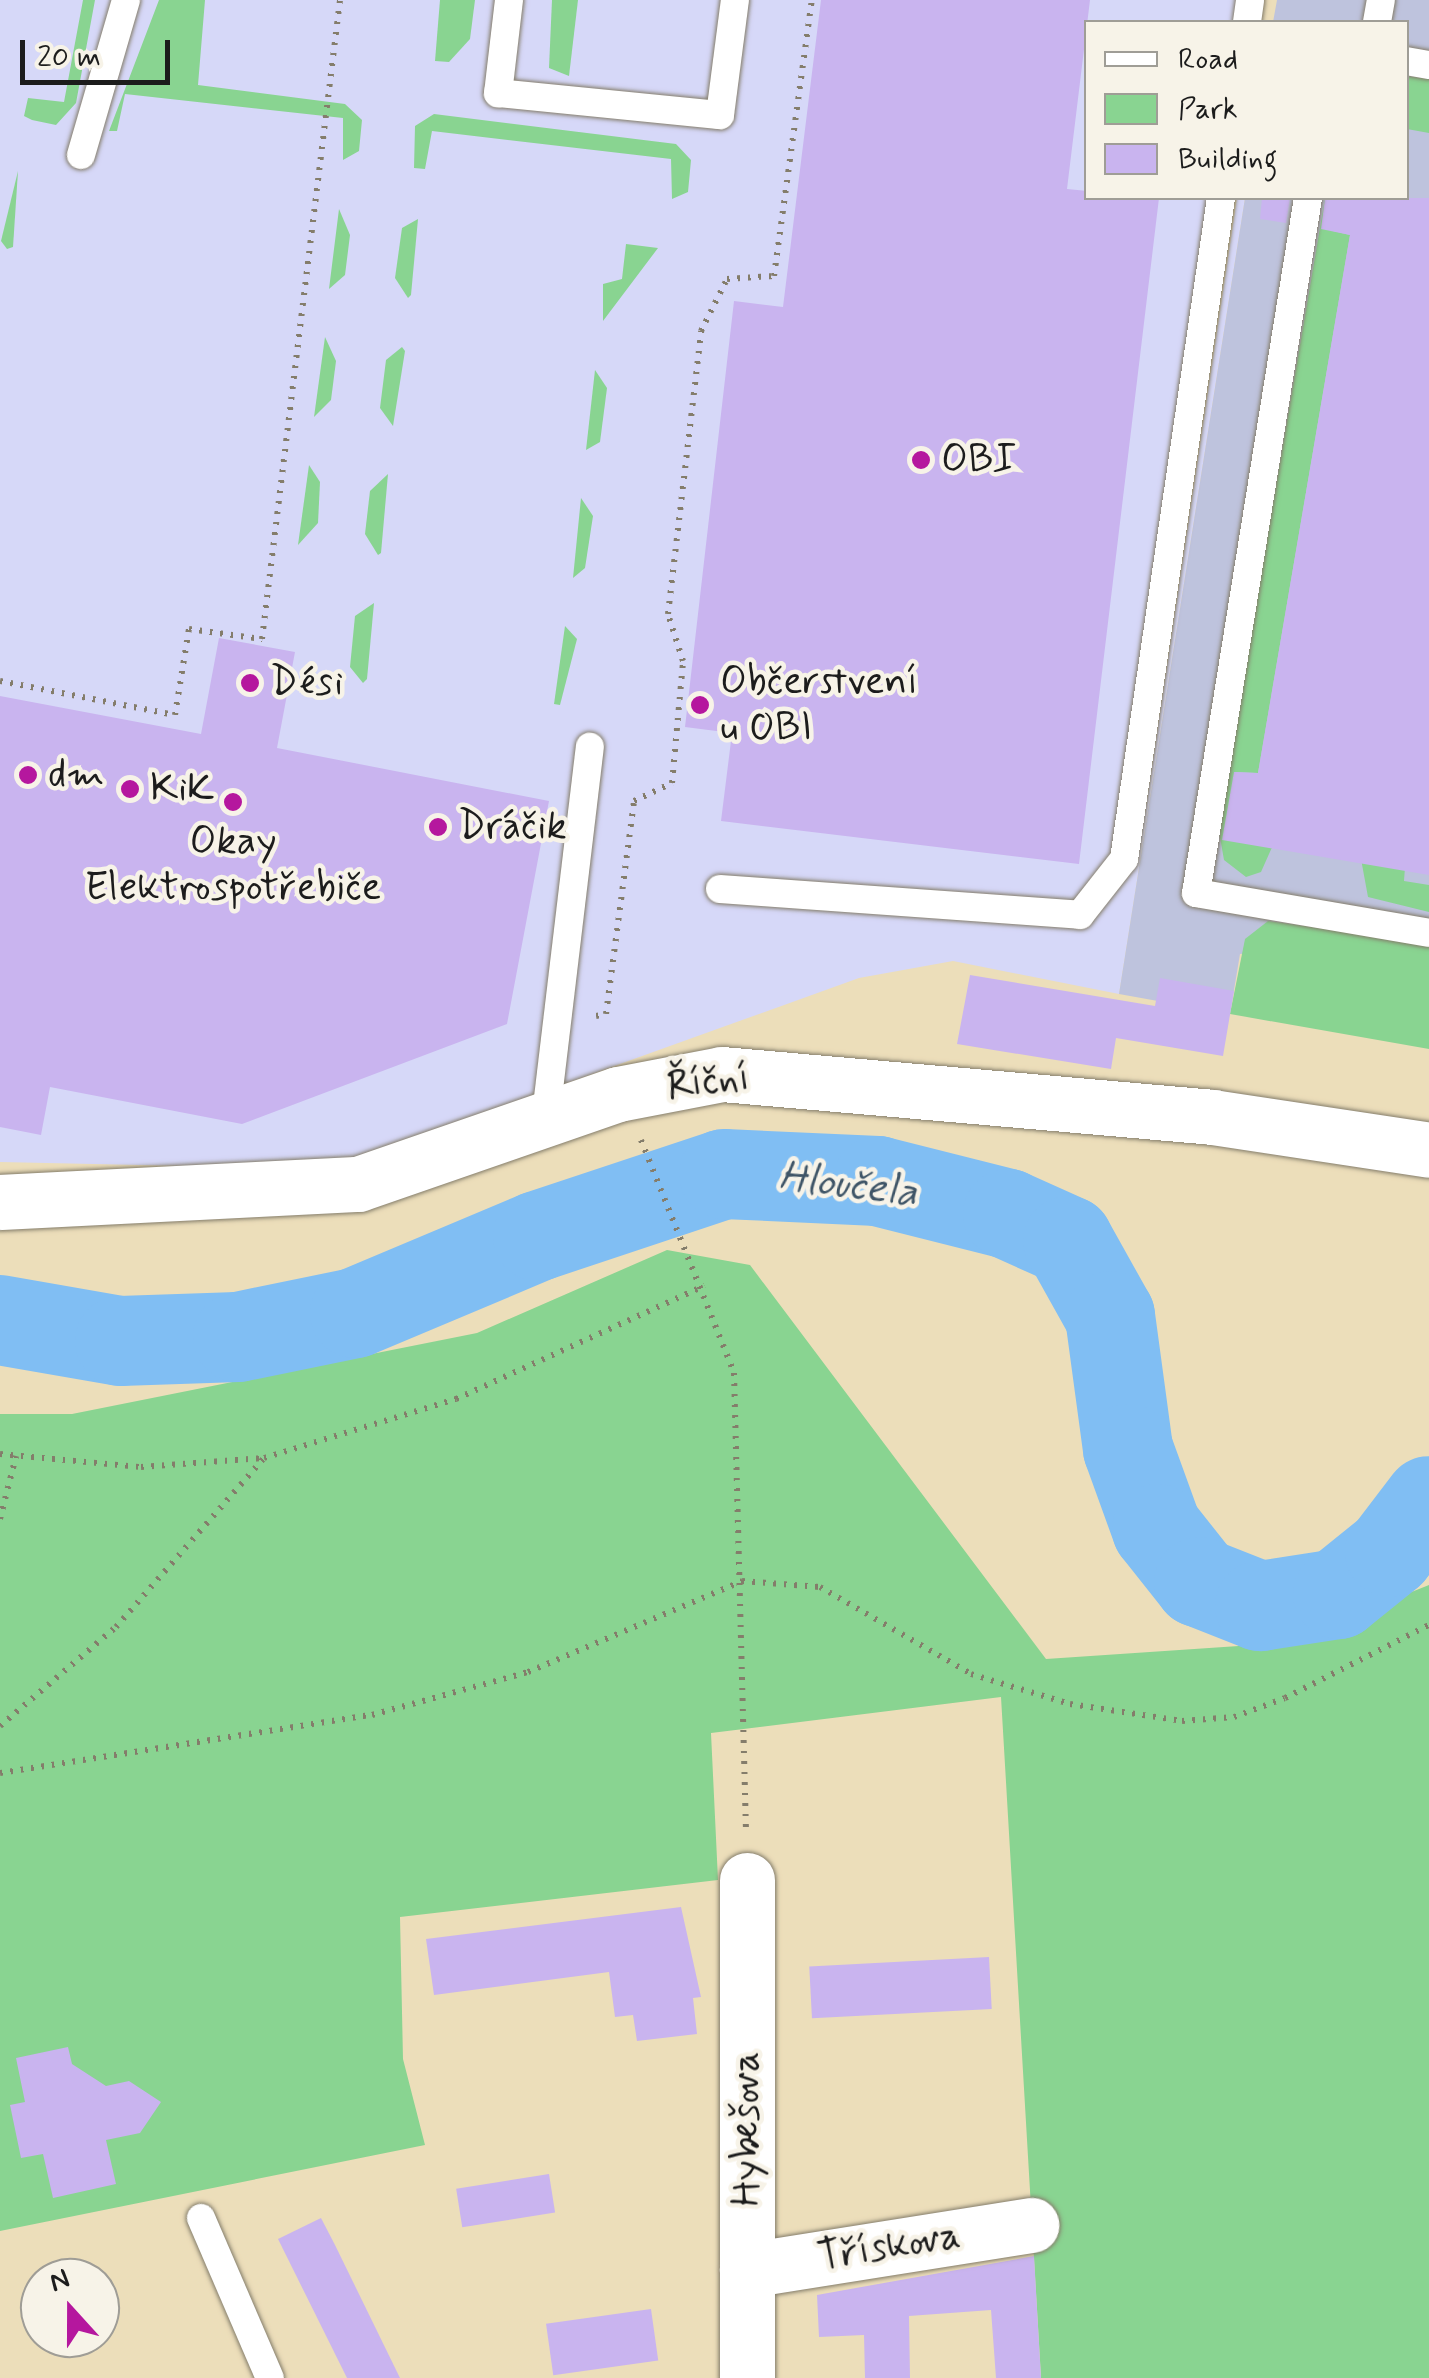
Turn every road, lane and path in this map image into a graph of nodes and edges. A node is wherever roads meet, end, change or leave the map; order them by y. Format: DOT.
graph roads {
  1 [pos="126,0"];
  2 [pos="340,0"];
  3 [pos="509,0"];
  4 [pos="735,0"];
  5 [pos="812,0"];
  6 [pos="81,155"];
  7 [pos="1221,200"];
  8 [pos="1308,200"];
  9 [pos="0,682"];
  10 [pos="590,747"];
  11 [pos="720,889"];
  12 [pos="1429,933"];
  13 [pos="554,1023"];
  14 [pos="545,1122"];
  15 [pos="1429,1150"];
  16 [pos="648,1155"];
  17 [pos="0,1202"];
  18 [pos="704,1286"];
  19 [pos="0,1454"];
  20 [pos="16,1456"];
  21 [pos="264,1458"];
  22 [pos="0,1519"];
  23 [pos="742,1581"];
  24 [pos="1429,1625"];
  25 [pos="0,1726"];
  26 [pos="0,1773"];
  27 [pos="746,1880"];
  28 [pos="201,2218"];
  29 [pos="1030,2225"];
  30 [pos="747,2270"];
  31 [pos="270,2378"];
  32 [pos="747,2378"];
  1 -- 6 [label="lane"];
  2 -- 9 [label="path"];
  3 -- 4 [label="lane"];
  5 -- 13 [label="path"];
  7 -- 11 [label="lane"];
  8 -- 12 [label="lane"];
  10 -- 13 [label="lane"];
  13 -- 14 [label="lane"];
  14 -- 15 [label="street, Říční"];
  14 -- 17 [label="street, Říční"];
  16 -- 18 [label="path"];
  18 -- 21 [label="path"];
  18 -- 23 [label="path"];
  19 -- 20 [label="path"];
  20 -- 21 [label="path"];
  20 -- 22 [label="path"];
  21 -- 25 [label="path"];
  23 -- 24 [label="path"];
  23 -- 26 [label="path"];
  23 -- 27 [label="path"];
  27 -- 30 [label="street, Hybešova"];
  28 -- 31 [label="lane"];
  29 -- 30 [label="street, Třískova"];
  30 -- 32 [label="street, Hybešova"];
}
